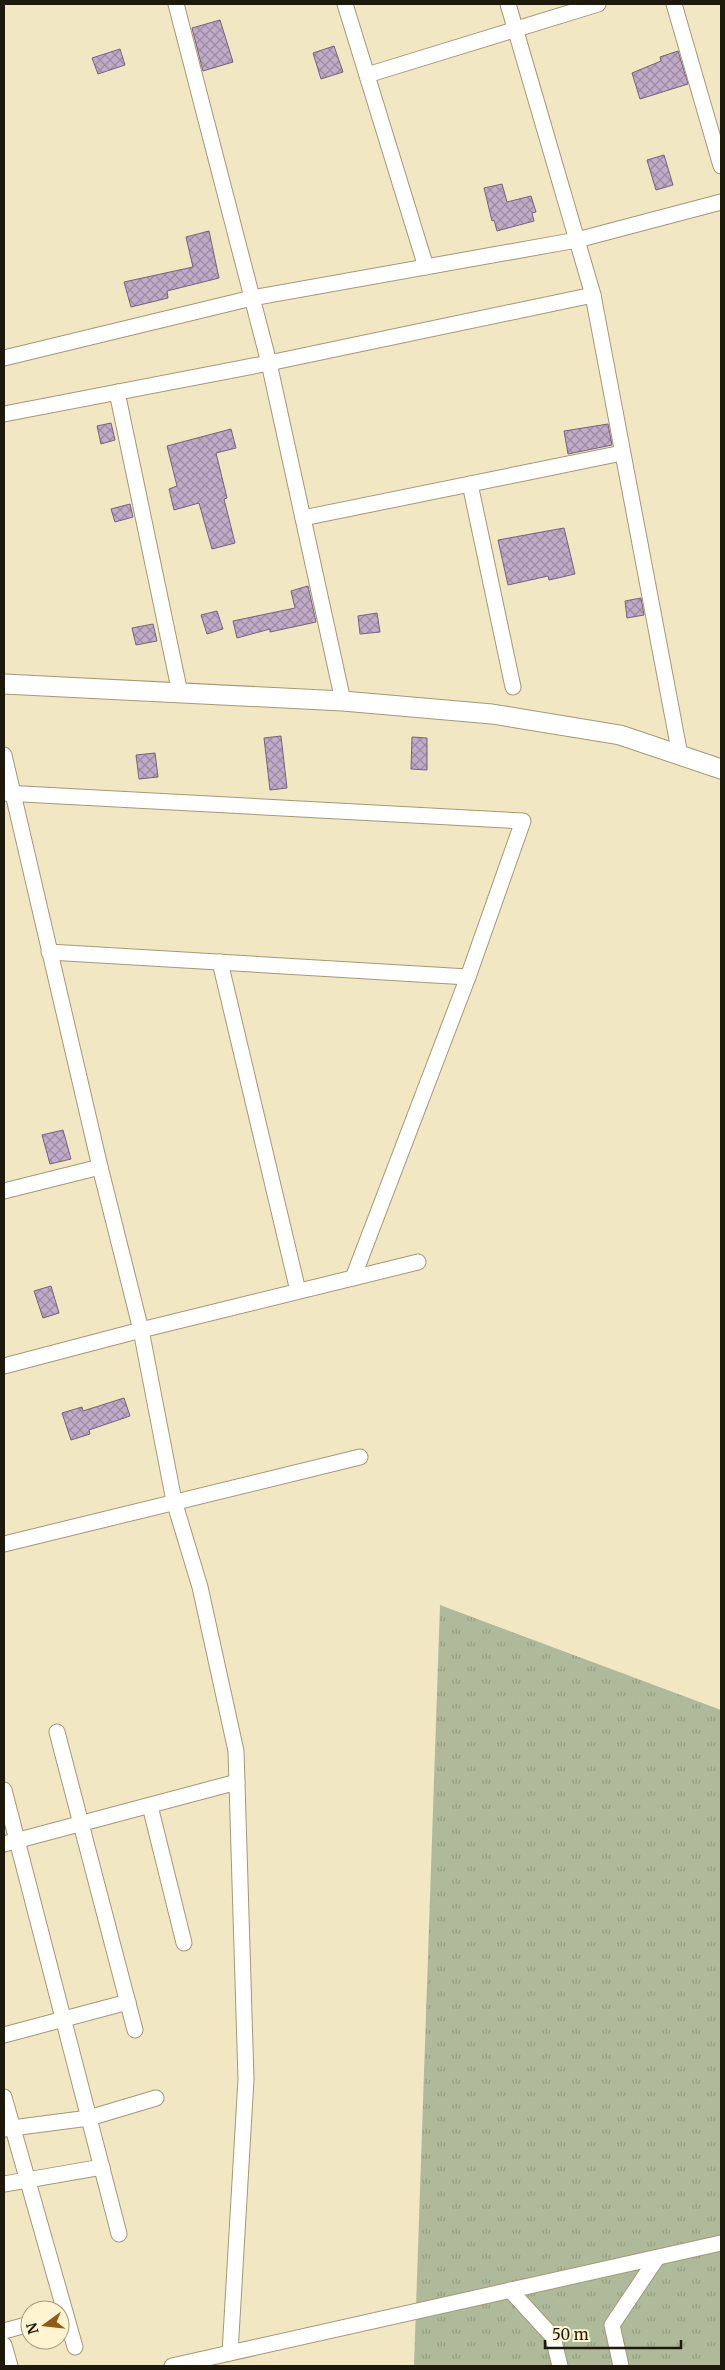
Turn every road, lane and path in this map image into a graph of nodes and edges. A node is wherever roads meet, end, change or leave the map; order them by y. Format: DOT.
graph roads {
  1 [pos="176,4"];
  2 [pos="345,4"];
  3 [pos="508,4"];
  4 [pos="598,4"];
  5 [pos="674,4"];
  6 [pos="515,28"];
  7 [pos="367,75"];
  8 [pos="721,166"];
  9 [pos="721,202"];
  10 [pos="577,240"];
  11 [pos="426,267"];
  12 [pos="593,295"];
  13 [pos="252,298"];
  14 [pos="4,358"];
  15 [pos="269,363"];
  16 [pos="117,392"];
  17 [pos="4,414"];
  18 [pos="622,453"];
  19 [pos="470,484"];
  20 [pos="303,518"];
  21 [pos="4,684"];
  22 [pos="513,688"];
  23 [pos="180,693"];
  24 [pos="342,701"];
  25 [pos="4,755"];
  26 [pos="680,755"];
  27 [pos="721,769"];
  28 [pos="8,793"];
  29 [pos="49,952"];
  30 [pos="220,962"];
  31 [pos="468,977"];
  32 [pos="100,1167"];
  33 [pos="4,1191"];
  34 [pos="418,1262"];
  35 [pos="353,1278"];
  36 [pos="298,1291"];
  37 [pos="141,1330"];
  38 [pos="4,1366"];
  39 [pos="360,1457"];
  40 [pos="174,1502"];
  41 [pos="4,1544"];
  42 [pos="57,1732"];
  43 [pos="237,1782"];
  44 [pos="4,1790"];
  45 [pos="150,1806"];
  46 [pos="80,1824"];
  47 [pos="10,1843"];
  48 [pos="184,1943"];
  49 [pos="128,2002"];
  50 [pos="62,2019"];
  51 [pos="135,2030"];
  52 [pos="4,2035"];
  53 [pos="4,2098"];
  54 [pos="156,2098"];
  55 [pos="89,2118"];
  56 [pos="8,2129"];
  57 [pos="102,2167"];
  58 [pos="27,2180"];
  59 [pos="4,2184"];
  60 [pos="119,2234"];
  61 [pos="721,2243"];
  62 [pos="657,2258"];
  63 [pos="510,2290"];
  64 [pos="63,2300"];
  65 [pos="20,2326"];
  66 [pos="70,2326"];
  67 [pos="4,2330"];
  68 [pos="4,2345"];
  69 [pos="75,2347"];
  70 [pos="230,2353"];
  71 [pos="10,2366"];
  72 [pos="172,2366"];
  73 [pos="560,2366"];
  74 [pos="621,2366"];
  1 -- 13 [label="street"];
  2 -- 7 [label="street"];
  3 -- 6 [label="street"];
  4 -- 6 [label="street"];
  5 -- 8 [label="street"];
  6 -- 7 [label="street"];
  6 -- 10 [label="street"];
  7 -- 11 [label="street"];
  9 -- 10 [label="street"];
  10 -- 11 [label="street"];
  10 -- 12 [label="street"];
  11 -- 13 [label="street"];
  12 -- 15 [label="street"];
  12 -- 18 [label="street"];
  13 -- 14 [label="street"];
  13 -- 15 [label="street"];
  15 -- 16 [label="street"];
  15 -- 20 [label="street"];
  16 -- 17 [label="street"];
  16 -- 23 [label="street"];
  18 -- 19 [label="street"];
  18 -- 26 [label="street"];
  19 -- 20 [label="street"];
  19 -- 22 [label="street"];
  20 -- 24 [label="street"];
  21 -- 23 [label="street"];
  23 -- 24 [label="street"];
  24 -- 26 [label="street"];
  25 -- 28 [label="street"];
  26 -- 27 [label="street"];
  28 -- 29 [label="street"];
  28 -- 31 [label="street"];
  29 -- 30 [label="street"];
  29 -- 32 [label="street"];
  30 -- 31 [label="street"];
  30 -- 36 [label="street"];
  31 -- 35 [label="street"];
  32 -- 33 [label="street"];
  32 -- 37 [label="street"];
  34 -- 35 [label="street"];
  35 -- 36 [label="street"];
  36 -- 37 [label="street"];
  37 -- 38 [label="street"];
  37 -- 40 [label="street"];
  39 -- 40 [label="street"];
  40 -- 41 [label="street"];
  40 -- 43 [label="street"];
  42 -- 46 [label="street"];
  43 -- 45 [label="street"];
  43 -- 70 [label="street"];
  44 -- 47 [label="street"];
  45 -- 46 [label="street"];
  45 -- 48 [label="street"];
  46 -- 47 [label="street"];
  46 -- 49 [label="street"];
  47 -- 50 [label="street"];
  49 -- 50 [label="street"];
  49 -- 51 [label="street"];
  50 -- 52 [label="street"];
  50 -- 55 [label="street"];
  53 -- 56 [label="street"];
  54 -- 55 [label="street"];
  55 -- 56 [label="street"];
  55 -- 57 [label="street"];
  56 -- 58 [label="street"];
  57 -- 58 [label="street"];
  57 -- 60 [label="street"];
  58 -- 59 [label="street"];
  58 -- 64 [label="street"];
  61 -- 62 [label="street"];
  62 -- 63 [label="street"];
  62 -- 74 [label="street"];
  63 -- 70 [label="street"];
  63 -- 73 [label="street"];
  65 -- 67 [label="street"];
  66 -- 69 [label="street"];
  68 -- 71 [label="street"];
  70 -- 72 [label="street"];
}
